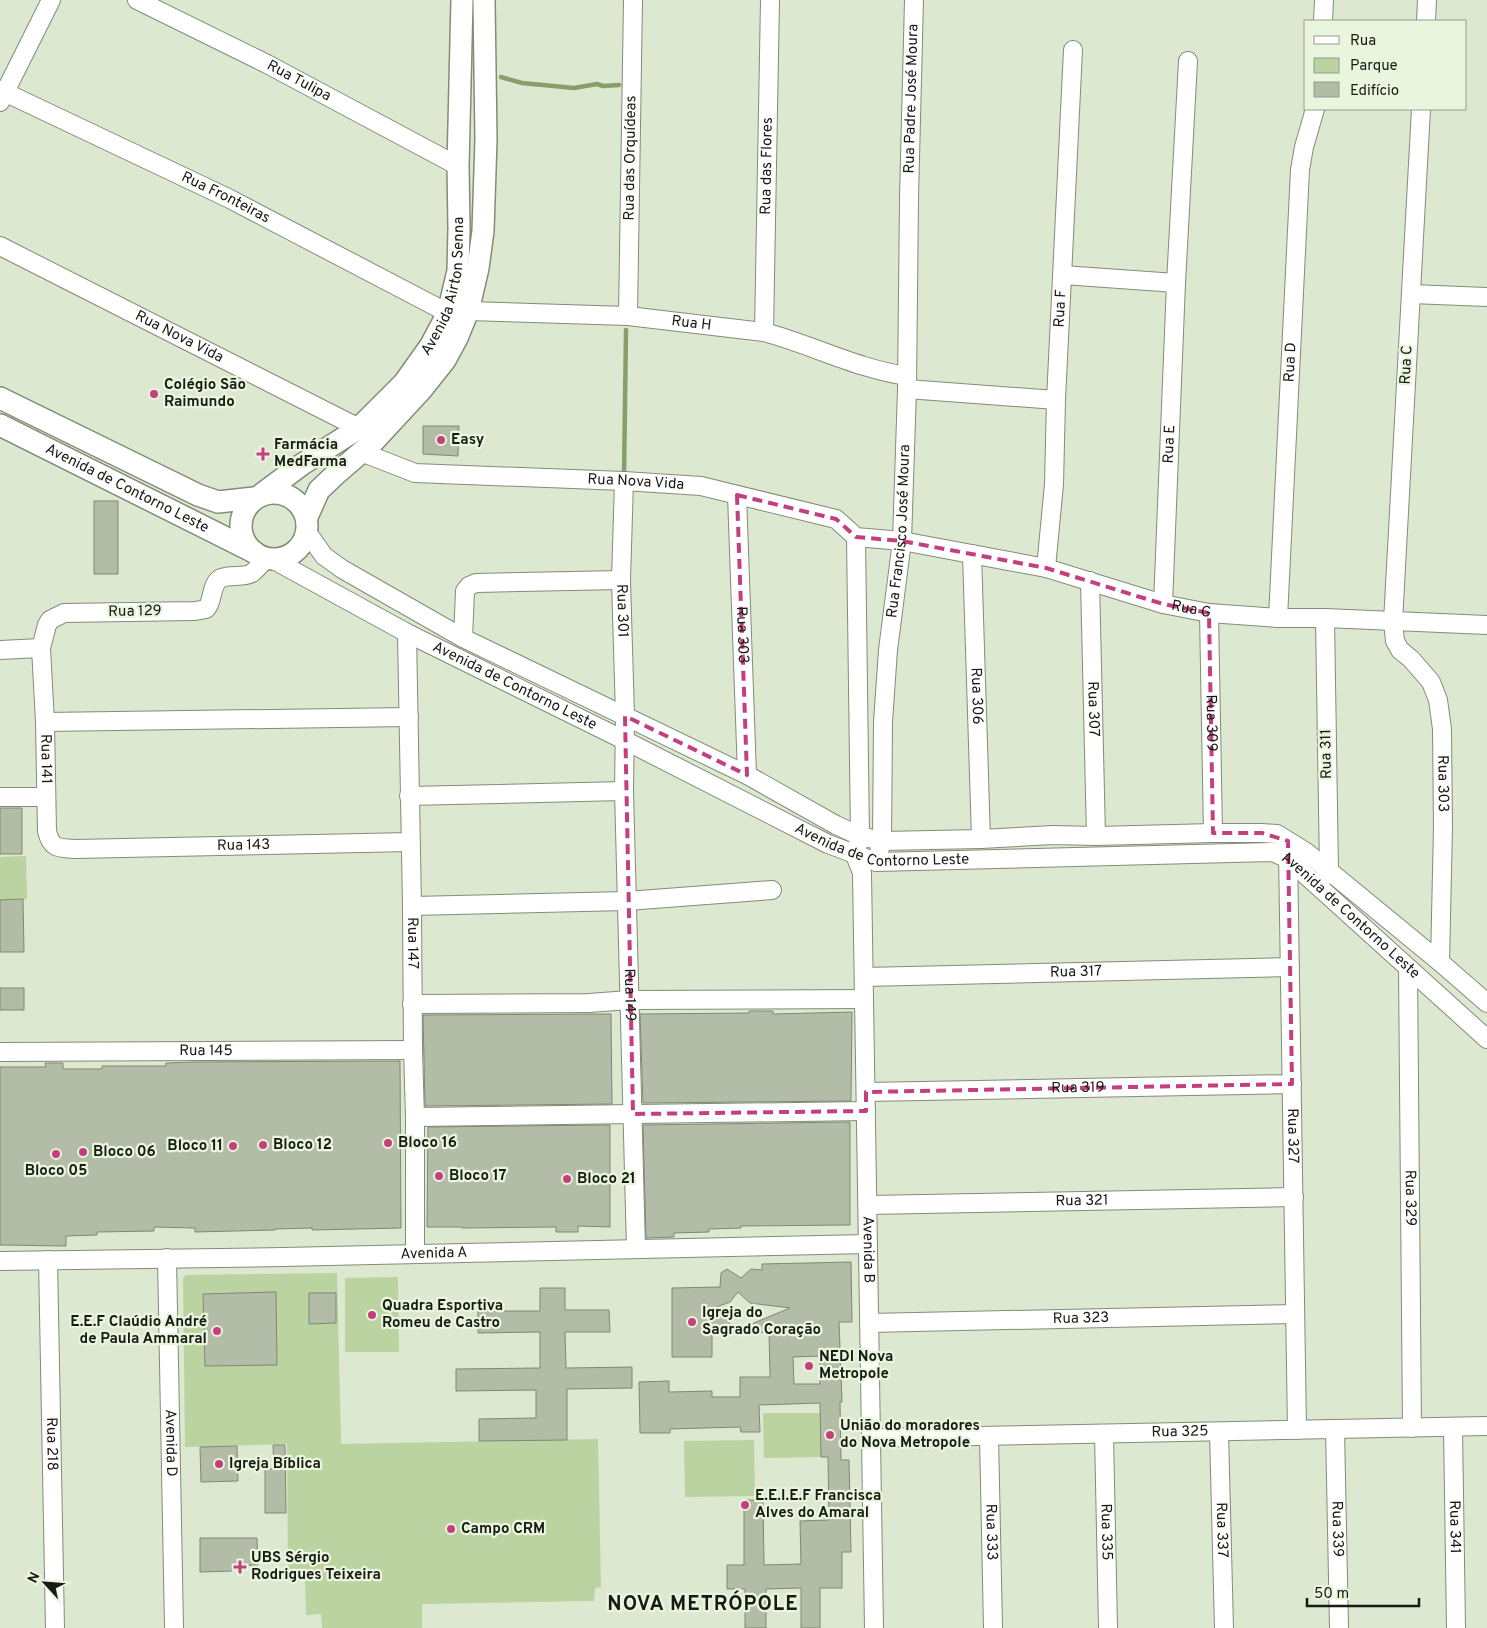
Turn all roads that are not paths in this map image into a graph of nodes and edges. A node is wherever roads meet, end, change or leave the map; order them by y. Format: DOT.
graph roads {
  1 [pos="51,0"];
  2 [pos="137,0"];
  3 [pos="462,0"];
  4 [pos="484,0"];
  5 [pos="633,0"];
  6 [pos="770,0"];
  7 [pos="914,0"];
  8 [pos="1324,0"];
  9 [pos="1428,0"];
  10 [pos="1323,20"];
  11 [pos="1426,20"];
  12 [pos="1073,50"];
  13 [pos="1188,61"];
  14 [pos="2,95"];
  15 [pos="1315,110"];
  16 [pos="1421,110"];
  17 [pos="458,166"];
  18 [pos="909,198"];
  19 [pos="0,246"];
  20 [pos="1063,276"];
  21 [pos="1176,284"];
  22 [pos="1411,294"];
  23 [pos="1487,297"];
  24 [pos="458,312"];
  25 [pos="628,316"];
  26 [pos="764,332"];
  27 [pos="907,382"];
  28 [pos="0,398"];
  29 [pos="1056,400"];
  30 [pos="0,425"];
  31 [pos="359,428"];
  32 [pos="361,452"];
  33 [pos="624,481"];
  34 [pos="737,495"];
  35 [pos="258,496"];
  36 [pos="307,525"];
  37 [pos="856,537"];
  38 [pos="902,541"];
  39 [pos="972,554"];
  40 [pos="264,557"];
  41 [pos="1046,568"];
  42 [pos="621,580"];
  43 [pos="1090,581"];
  44 [pos="1163,604"];
  45 [pos="1209,613"];
  46 [pos="1278,618"];
  47 [pos="1325,618"];
  48 [pos="1393,622"];
  49 [pos="1487,625"];
  50 [pos="408,634"];
  51 [pos="463,638"];
  52 [pos="41,648"];
  53 [pos="0,650"];
  54 [pos="625,716"];
  55 [pos="409,717"];
  56 [pos="45,722"];
  57 [pos="624,740"];
  58 [pos="747,775"];
  59 [pos="624,791"];
  60 [pos="46,796"];
  61 [pos="410,796"];
  62 [pos="0,797"];
  63 [pos="1213,833"];
  64 [pos="860,836"];
  65 [pos="1096,836"];
  66 [pos="981,839"];
  67 [pos="882,841"];
  68 [pos="410,842"];
  69 [pos="75,849"];
  70 [pos="1288,850"];
  71 [pos="855,855"];
  72 [pos="876,862"];
  73 [pos="1329,871"];
  74 [pos="862,873"];
  75 [pos="1317,886"];
  76 [pos="772,890"];
  77 [pos="627,901"];
  78 [pos="412,906"];
  79 [pos="1440,962"];
  80 [pos="1290,967"];
  81 [pos="1408,968"];
  82 [pos="864,977"];
  83 [pos="629,1000"];
  84 [pos="864,1000"];
  85 [pos="1487,1003"];
  86 [pos="412,1004"];
  87 [pos="1487,1039"];
  88 [pos="413,1050"];
  89 [pos="0,1052"];
  90 [pos="1292,1084"];
  91 [pos="866,1092"];
  92 [pos="866,1111"];
  93 [pos="633,1114"];
  94 [pos="415,1118"];
  95 [pos="1294,1197"];
  96 [pos="868,1205"];
  97 [pos="868,1244"];
  98 [pos="636,1249"];
  99 [pos="415,1253"];
  100 [pos="167,1258"];
  101 [pos="48,1260"];
  102 [pos="0,1261"];
  103 [pos="1294,1314"];
  104 [pos="869,1323"];
  105 [pos="1487,1426"];
  106 [pos="1453,1427"];
  107 [pos="1412,1428"];
  108 [pos="1335,1429"];
  109 [pos="1297,1430"];
  110 [pos="1219,1432"];
  111 [pos="1104,1434"];
  112 [pos="989,1436"];
  113 [pos="871,1438"];
  114 [pos="55,1628"];
  115 [pos="174,1628"];
  116 [pos="874,1628"];
  117 [pos="993,1628"];
  118 [pos="1108,1628"];
  119 [pos="1224,1628"];
  120 [pos="1339,1628"];
  121 [pos="1456,1628"];
  1 -- 14 [label="street"];
  2 -- 17 [label="street, Rua Tulipa"];
  3 -- 17 [label="main road, Avenida Airton Senna"];
  4 -- 24 [label="main road, Avenida Airton Senna"];
  5 -- 25 [label="street, Rua das Orquídeas"];
  6 -- 26 [label="street, Rua das Flores"];
  7 -- 18 [label="street, Rua Padre José Moura"];
  8 -- 10 [label="street"];
  9 -- 11 [label="street"];
  12 -- 20 [label="street, Rua F"];
  13 -- 21 [label="street, Rua E"];
  14 -- 24 [label="street, Rua Fronteiras"];
  15 -- 46 [label="street, Rua D"];
  16 -- 22 [label="street, Rua C"];
  17 -- 24 [label="main road, Avenida Airton Senna"];
  18 -- 27 [label="street, Rua Francisco José Moura"];
  19 -- 31 [label="street, Rua Nova Vida"];
  20 -- 21 [label="street"];
  20 -- 29 [label="street, Rua F"];
  21 -- 44 [label="street, Rua E"];
  22 -- 23 [label="street"];
  22 -- 48 [label="street, Rua C"];
  24 -- 25 [label="street, Rua H"];
  24 -- 31 [label="main road, Avenida Airton Senna"];
  24 -- 32 [label="main road, Avenida Airton Senna"];
  25 -- 26 [label="street, Rua H"];
  26 -- 27 [label="street, Rua H"];
  27 -- 29 [label="street, Rua H"];
  27 -- 38 [label="street, Rua Francisco José Moura"];
  28 -- 35 [label="main road, Avenida de Contorno Leste"];
  29 -- 41 [label="street, Rua F"];
  30 -- 40 [label="main road, Avenida de Contorno Leste"];
  31 -- 35 [label="main road, Avenida Airton Senna"];
  32 -- 33 [label="street, Rua Nova Vida"];
  32 -- 36 [label="main road, Avenida Airton Senna"];
  33 -- 34 [label="street, Rua Nova Vida"];
  33 -- 42 [label="street, Rua 301"];
  34 -- 37 [label="street, Rua Nova Vida"];
  34 -- 58 [label="street, Rua 303"];
  35 -- 36 [label="main road"];
  35 -- 40 [label="main road"];
  36 -- 40 [label="main road"];
  36 -- 51 [label="street, Avenida de Contorno Leste"];
  37 -- 38 [label="street"];
  37 -- 64 [label="street"];
  38 -- 39 [label="street, Rua G"];
  38 -- 67 [label="street, Rua Francisco José Moura"];
  39 -- 41 [label="street, Rua G"];
  39 -- 66 [label="street, Rua 306"];
  40 -- 50 [label="street, Avenida de Contorno Leste"];
  40 -- 52 [label="street, Rua 129"];
  41 -- 43 [label="street, Rua G"];
  42 -- 51 [label="street"];
  42 -- 54 [label="street, Rua 301"];
  43 -- 44 [label="street, Rua G"];
  43 -- 65 [label="street, Rua 307"];
  44 -- 45 [label="street, Rua G"];
  45 -- 46 [label="street, Rua G"];
  45 -- 63 [label="street, Rua 309"];
  46 -- 47 [label="street, Rua G"];
  47 -- 48 [label="street, Rua G"];
  47 -- 73 [label="street, Rua 311"];
  48 -- 49 [label="street, Rua G"];
  48 -- 79 [label="street, Rua 303"];
  50 -- 55 [label="street, Rua 147"];
  50 -- 57 [label="street, Avenida de Contorno Leste"];
  51 -- 54 [label="street, Avenida de Contorno Leste"];
  52 -- 53 [label="street"];
  52 -- 56 [label="street, Rua 141"];
  54 -- 57 [label="street, Rua 301"];
  54 -- 58 [label="street, Avenida de Contorno Leste"];
  55 -- 56 [label="street"];
  55 -- 61 [label="street, Rua 147"];
  56 -- 60 [label="street, Rua 141"];
  57 -- 59 [label="street, Rua 149"];
  57 -- 71 [label="street, Avenida de Contorno Leste"];
  58 -- 64 [label="street, Avenida de Contorno Leste"];
  59 -- 61 [label="street"];
  59 -- 77 [label="street, Rua 149"];
  60 -- 62 [label="street"];
  60 -- 69 [label="street, Rua 141"];
  61 -- 68 [label="street, Rua 147"];
  63 -- 65 [label="street, Avenida de Contorno Leste"];
  63 -- 70 [label="street, Avenida de Contorno Leste"];
  64 -- 67 [label="street, Avenida de Contorno Leste"];
  64 -- 71 [label="street"];
  65 -- 66 [label="street, Avenida de Contorno Leste"];
  66 -- 67 [label="street, Avenida de Contorno Leste"];
  67 -- 72 [label="street, Rua Francisco José Moura"];
  68 -- 69 [label="street, Rua 143"];
  68 -- 78 [label="street, Rua 147"];
  70 -- 72 [label="street, Avenida de Contorno Leste"];
  70 -- 73 [label="street, Avenida de Contorno Leste"];
  70 -- 75 [label="street, Avenida de Contorno Leste"];
  70 -- 80 [label="street, Rua 327"];
  71 -- 72 [label="street, Avenida de Contorno Leste"];
  71 -- 74 [label="street, Avenida B"];
  72 -- 74 [label="street"];
  73 -- 75 [label="street"];
  73 -- 79 [label="street, Avenida de Contorno Leste"];
  74 -- 82 [label="street, Avenida B"];
  75 -- 81 [label="street, Avenida de Contorno Leste"];
  76 -- 77 [label="street"];
  77 -- 78 [label="street"];
  77 -- 83 [label="street, Rua 149"];
  78 -- 86 [label="street, Rua 147"];
  79 -- 85 [label="street, Avenida de Contorno Leste"];
  80 -- 82 [label="street, Rua 317"];
  80 -- 90 [label="street, Rua 327"];
  81 -- 87 [label="street, Avenida de Contorno Leste"];
  81 -- 107 [label="street, Rua 329"];
  82 -- 84 [label="street, Avenida B"];
  83 -- 84 [label="street"];
  83 -- 86 [label="street"];
  83 -- 93 [label="street, Rua 149"];
  84 -- 91 [label="street, Avenida B"];
  86 -- 88 [label="street, Rua 147"];
  88 -- 89 [label="street, Rua 145"];
  88 -- 94 [label="street, Rua 147"];
  90 -- 91 [label="street, Rua 319"];
  90 -- 95 [label="street, Rua 327"];
  91 -- 92 [label="street, Avenida B"];
  92 -- 93 [label="street"];
  92 -- 96 [label="street, Avenida B"];
  93 -- 94 [label="street"];
  93 -- 98 [label="street, Rua 149"];
  94 -- 99 [label="street, Rua 147"];
  95 -- 96 [label="street, Rua 321"];
  95 -- 103 [label="street, Rua 327"];
  96 -- 97 [label="street, Avenida B"];
  97 -- 98 [label="street, Avenida A"];
  97 -- 104 [label="street, Avenida B"];
  98 -- 99 [label="street, Avenida A"];
  99 -- 100 [label="street, Avenida A"];
  100 -- 101 [label="street, Avenida A"];
  100 -- 115 [label="street, Avenida D"];
  101 -- 102 [label="street, Avenida A"];
  101 -- 114 [label="street, Rua 218"];
  103 -- 104 [label="street, Rua 323"];
  103 -- 109 [label="street, Rua 327"];
  104 -- 113 [label="street, Avenida B"];
  105 -- 106 [label="street, Rua 325"];
  106 -- 107 [label="street, Rua 325"];
  106 -- 121 [label="street, Rua 341"];
  107 -- 108 [label="street, Rua 325"];
  108 -- 109 [label="street, Rua 325"];
  108 -- 120 [label="street, Rua 339"];
  109 -- 110 [label="street, Rua 325"];
  110 -- 111 [label="street, Rua 325"];
  110 -- 119 [label="street, Rua 337"];
  111 -- 112 [label="street, Rua 325"];
  111 -- 118 [label="street, Rua 335"];
  112 -- 113 [label="street, Rua 325"];
  112 -- 117 [label="street, Rua 333"];
  113 -- 116 [label="street, Avenida B"];
}
